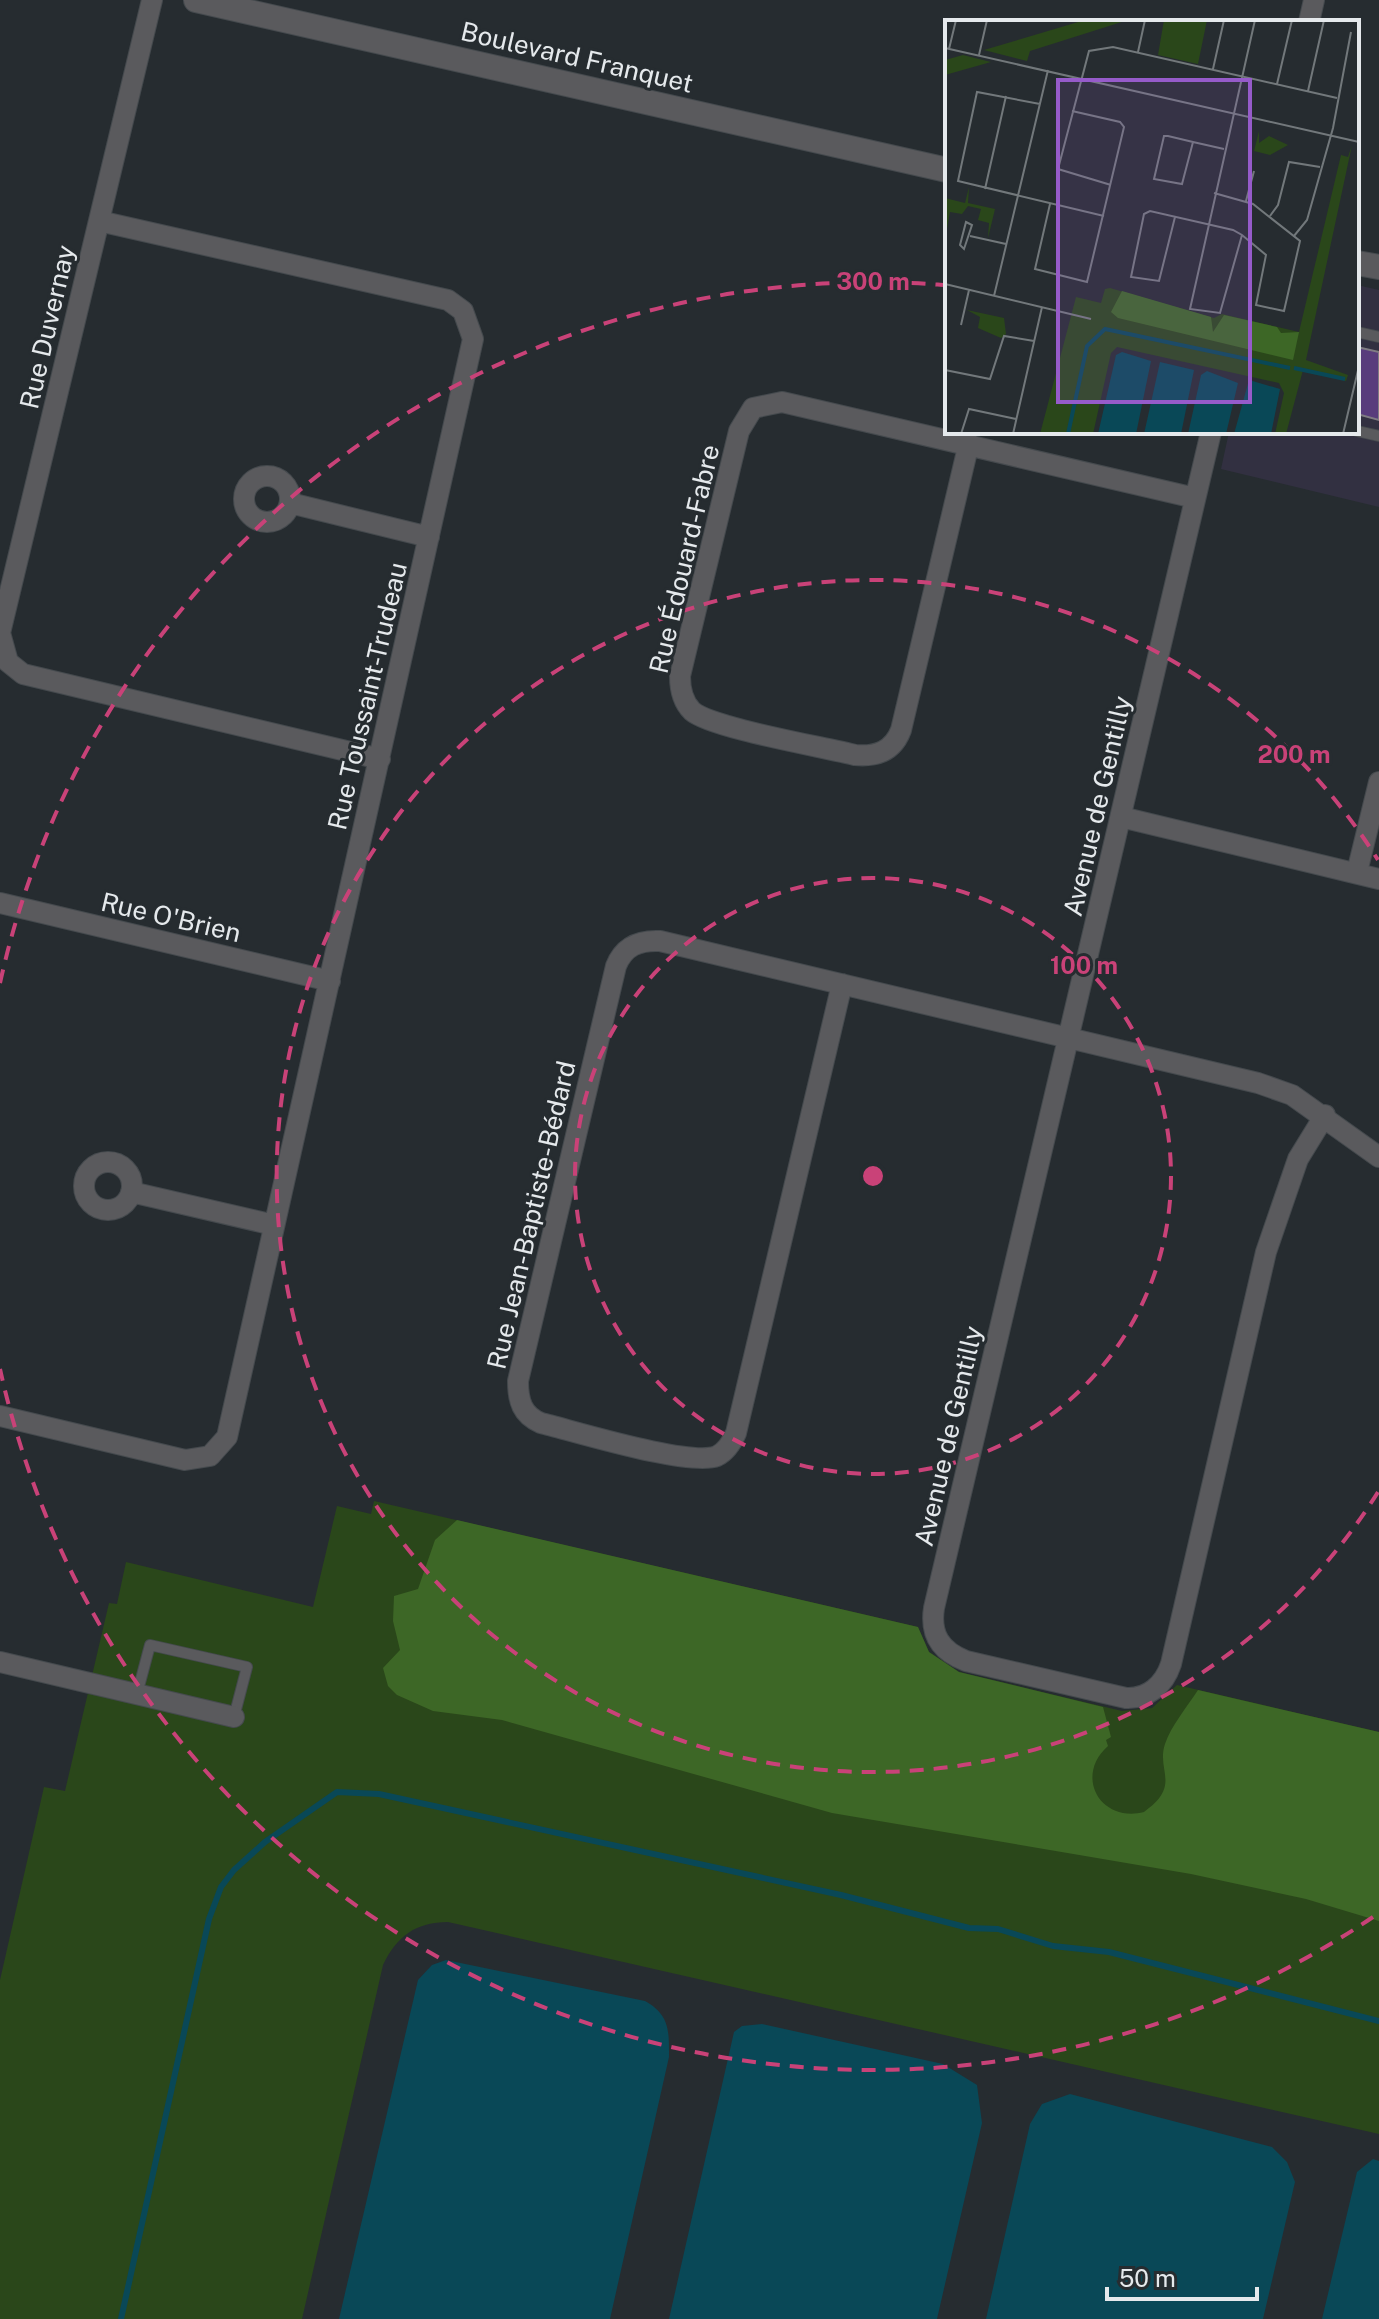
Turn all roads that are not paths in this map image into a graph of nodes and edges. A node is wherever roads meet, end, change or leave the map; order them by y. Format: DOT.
graph roads {
  1 [pos="152,0"];
  2 [pos="196,0"];
  3 [pos="264,0"];
  4 [pos="1314,0"];
  5 [pos="1309,20"];
  6 [pos="945,154"];
  7 [pos="945,170"];
  8 [pos="99,221"];
  9 [pos="1359,246"];
  10 [pos="1379,251"];
  11 [pos="1359,263"];
  12 [pos="1379,267"];
  13 [pos="1359,332"];
  14 [pos="1379,337"];
  15 [pos="1359,431"];
  16 [pos="1211,434"];
  17 [pos="1379,436"];
  18 [pos="969,443"];
  19 [pos="1195,498"];
  20 [pos="290,503"];
  21 [pos="429,537"];
  22 [pos="380,759"];
  23 [pos="1379,782"];
  24 [pos="1121,817"];
  25 [pos="1357,872"];
  26 [pos="1379,879"];
  27 [pos="0,903"];
  28 [pos="330,981"];
  29 [pos="842,984"];
  30 [pos="1070,1039"];
  31 [pos="1325,1115"];
  32 [pos="1379,1157"];
  33 [pos="131,1192"];
  34 [pos="274,1225"];
  35 [pos="0,1416"];
  36 [pos="0,1662"];
  37 [pos="137,1694"];
  38 [pos="234,1717"];
  1 -- 8 [label="street, Rue Duvernay"];
  2 -- 7 [label="street, Boulevard Franquet"];
  3 -- 6 [label="street, Boulevard Franquet"];
  4 -- 5 [label="street"];
  8 -- 21 [label="street, Rue Toussaint-Trudeau"];
  8 -- 22 [label="street, Rue Duvernay"];
  9 -- 10 [label="street"];
  11 -- 12 [label="street"];
  13 -- 14 [label="lane"];
  15 -- 17 [label="lane"];
  16 -- 19 [label="street, Avenue de Gentilly"];
  18 -- 18 [label="street, Rue Édouard-Fabre"];
  18 -- 19 [label="street, Rue Édouard-Fabre"];
  19 -- 24 [label="street, Avenue de Gentilly"];
  20 -- 21 [label="street"];
  21 -- 22 [label="street, Rue Toussaint-Trudeau"];
  22 -- 28 [label="street, Rue Toussaint-Trudeau"];
  23 -- 25 [label="street"];
  24 -- 25 [label="street"];
  24 -- 30 [label="street, Avenue de Gentilly"];
  25 -- 26 [label="street"];
  27 -- 28 [label="street, Rue O'Brien"];
  28 -- 34 [label="street, Rue Toussaint-Trudeau"];
  29 -- 29 [label="street, Rue Jean-Baptiste-Bédard"];
  29 -- 30 [label="street, Rue Jean-Baptiste-Bédard"];
  30 -- 31 [label="street, Rue Jean-Baptiste-Bédard"];
  30 -- 31 [label="street, Avenue de Gentilly"];
  31 -- 32 [label="street, Rue Jean-Baptiste-Bédard"];
  33 -- 34 [label="street"];
  34 -- 35 [label="street, Rue Toussaint-Trudeau"];
  36 -- 37 [label="street"];
  37 -- 38 [label="street"];
  37 -- 38 [label="lane"];
}
